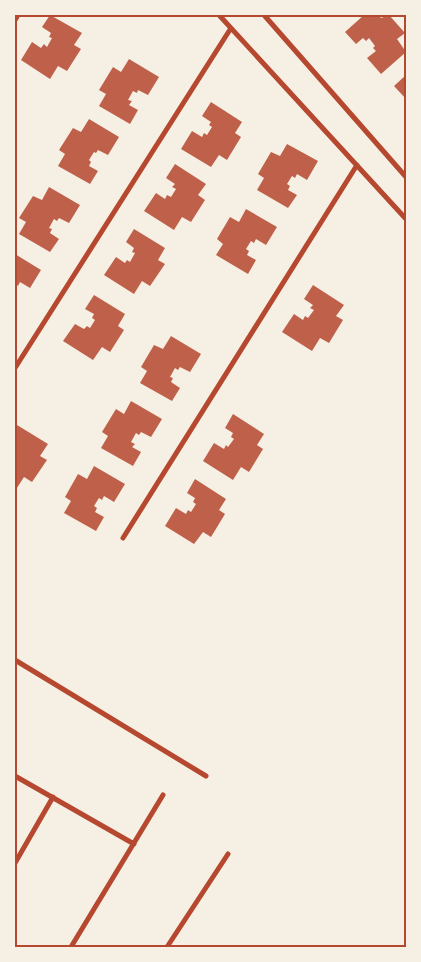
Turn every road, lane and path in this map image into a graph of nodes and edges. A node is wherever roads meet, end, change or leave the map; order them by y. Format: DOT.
graph roads {
  1 [pos="18,15"];
  2 [pos="219,15"];
  3 [pos="264,15"];
  4 [pos="15,20"];
  5 [pos="231,28"];
  6 [pos="357,165"];
  7 [pos="406,176"];
  8 [pos="406,218"];
  9 [pos="15,368"];
  10 [pos="123,538"];
  11 [pos="15,660"];
  12 [pos="15,776"];
  13 [pos="206,776"];
  14 [pos="163,795"];
  15 [pos="53,797"];
  16 [pos="134,844"];
  17 [pos="228,854"];
  18 [pos="15,863"];
  19 [pos="71,947"];
  20 [pos="167,947"];
  1 -- 4 [label="street"];
  2 -- 5 [label="street"];
  3 -- 7 [label="street"];
  5 -- 6 [label="street"];
  5 -- 9 [label="street"];
  6 -- 8 [label="street"];
  6 -- 10 [label="street"];
  11 -- 13 [label="street"];
  12 -- 15 [label="street"];
  14 -- 16 [label="street"];
  15 -- 16 [label="street"];
  15 -- 18 [label="street"];
  16 -- 19 [label="street"];
  17 -- 20 [label="street"];
}
